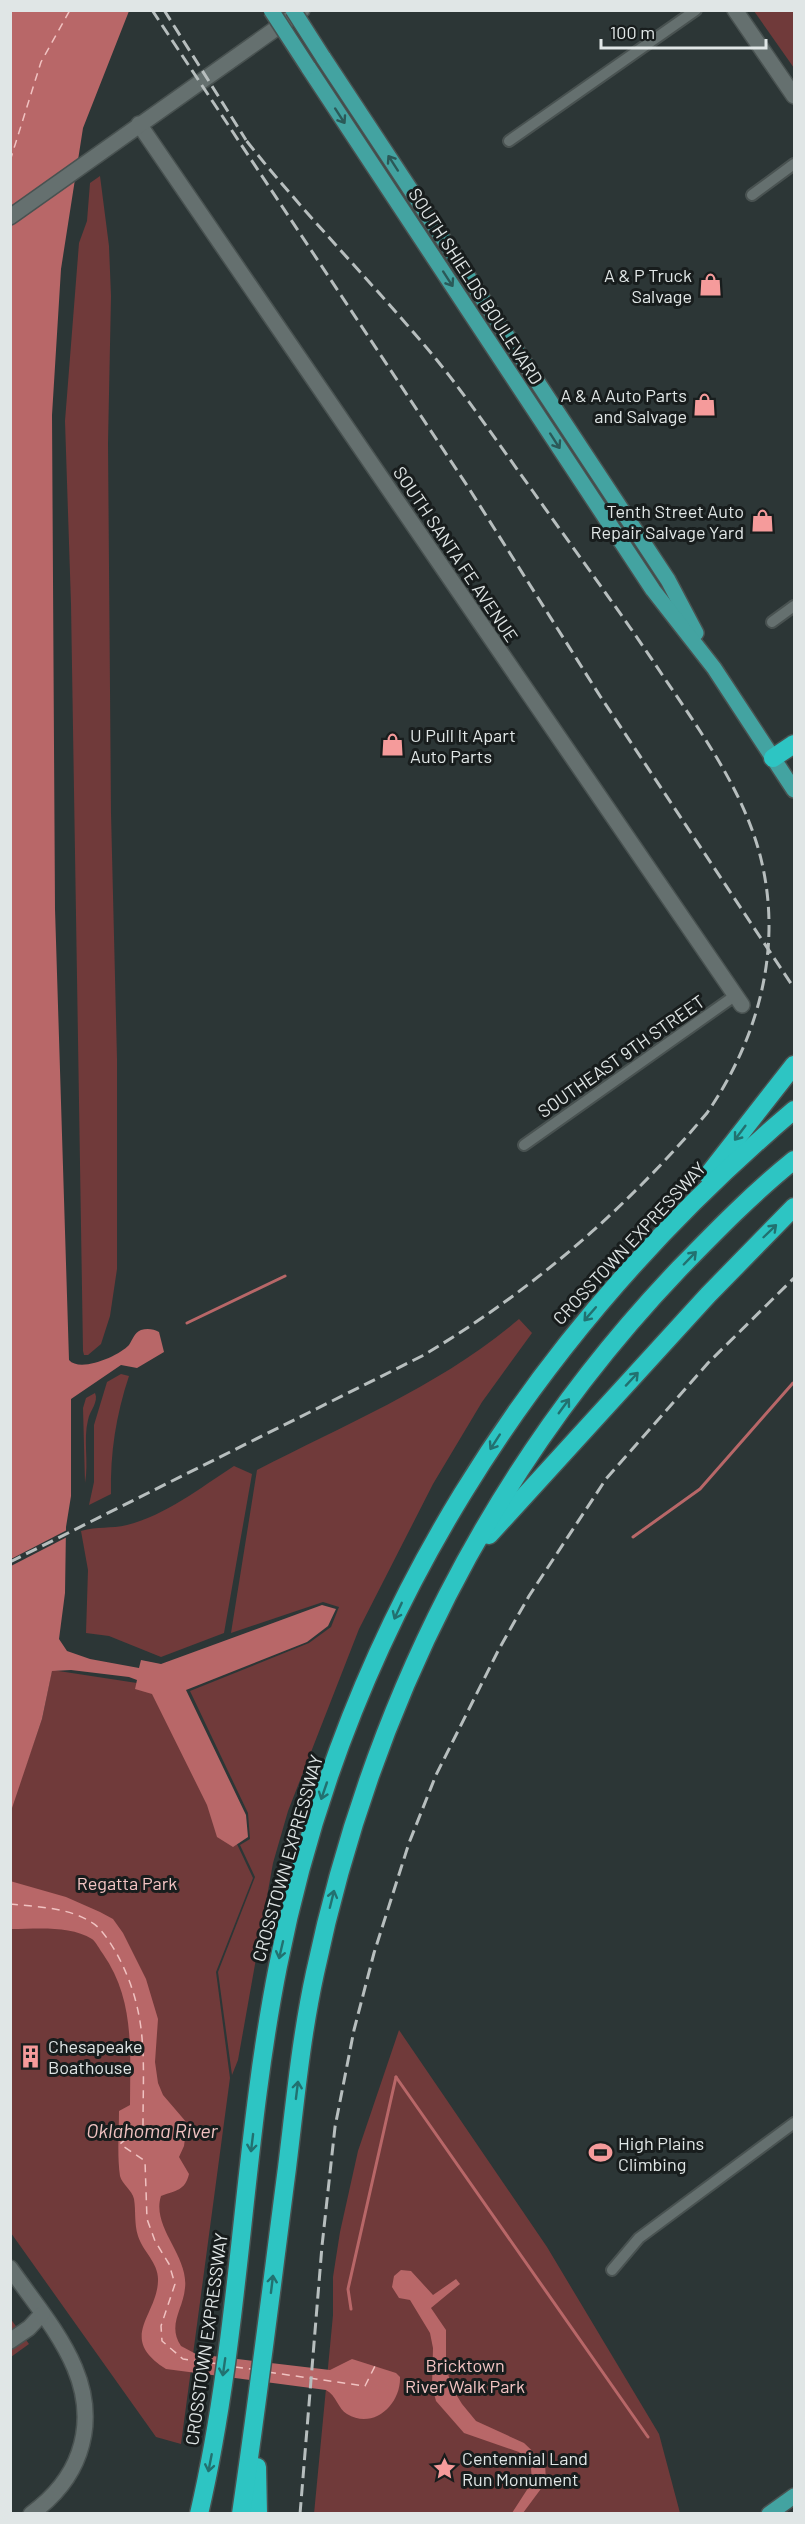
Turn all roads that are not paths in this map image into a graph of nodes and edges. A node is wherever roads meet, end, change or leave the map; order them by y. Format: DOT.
graph roads {
  1 [pos="271,10"];
  2 [pos="293,10"];
  3 [pos="302,10"];
  4 [pos="696,10"];
  5 [pos="735,10"];
  6 [pos="795,96"];
  7 [pos="134,128"];
  8 [pos="509,141"];
  9 [pos="795,164"];
  10 [pos="752,195"];
  11 [pos="10,217"];
  12 [pos="795,606"];
  13 [pos="772,622"];
  14 [pos="714,668"];
  15 [pos="795,744"];
  16 [pos="773,758"];
  17 [pos="795,790"];
  18 [pos="739,1000"];
  19 [pos="795,1065"];
  20 [pos="795,1110"];
  21 [pos="524,1144"];
  22 [pos="795,1160"];
  23 [pos="795,1207"];
  24 [pos="668,1227"];
  25 [pos="465,1561"];
  26 [pos="795,2123"];
  27 [pos="10,2268"];
  28 [pos="612,2270"];
  29 [pos="42,2314"];
  30 [pos="10,2341"];
  31 [pos="256,2417"];
  32 [pos="795,2496"];
  33 [pos="31,2514"];
  34 [pos="199,2514"];
  35 [pos="241,2514"];
  36 [pos="258,2514"];
  37 [pos="769,2514"];
  1 -- 14 [label="main road, SOUTH SHIELDS BOULEVARD, one-way, bridge"];
  14 -- 2 [label="main road, SOUTH SHIELDS BOULEVARD, one-way, bridge"];
  3 -- 7 [label="street"];
  4 -- 8 [label="street"];
  5 -- 6 [label="street"];
  7 -- 11 [label="street"];
  7 -- 18 [label="street, SOUTH SANTA FE AVENUE"];
  9 -- 10 [label="street"];
  12 -- 13 [label="street"];
  14 -- 16 [label="main road, SOUTH SHIELDS BOULEVARD"];
  15 -- 16 [label="highway"];
  16 -- 17 [label="main road, SOUTH SHIELDS BOULEVARD"];
  18 -- 21 [label="street, SOUTHEAST 9TH STREET"];
  19 -- 24 [label="highway, one-way"];
  20 -- 24 [label="highway, CROSSTOWN EXPRESSWAY"];
  25 -- 22 [label="highway, one-way"];
  25 -- 23 [label="highway, one-way"];
  24 -- 34 [label="highway, CROSSTOWN EXPRESSWAY, one-way"];
  31 -- 25 [label="highway, one-way"];
  26 -- 28 [label="street"];
  27 -- 29 [label="street"];
  29 -- 30 [label="street"];
  29 -- 33 [label="street"];
  31 -- 35 [label="highway"];
  31 -- 36 [label="highway"];
  32 -- 37 [label="main road"];
}
